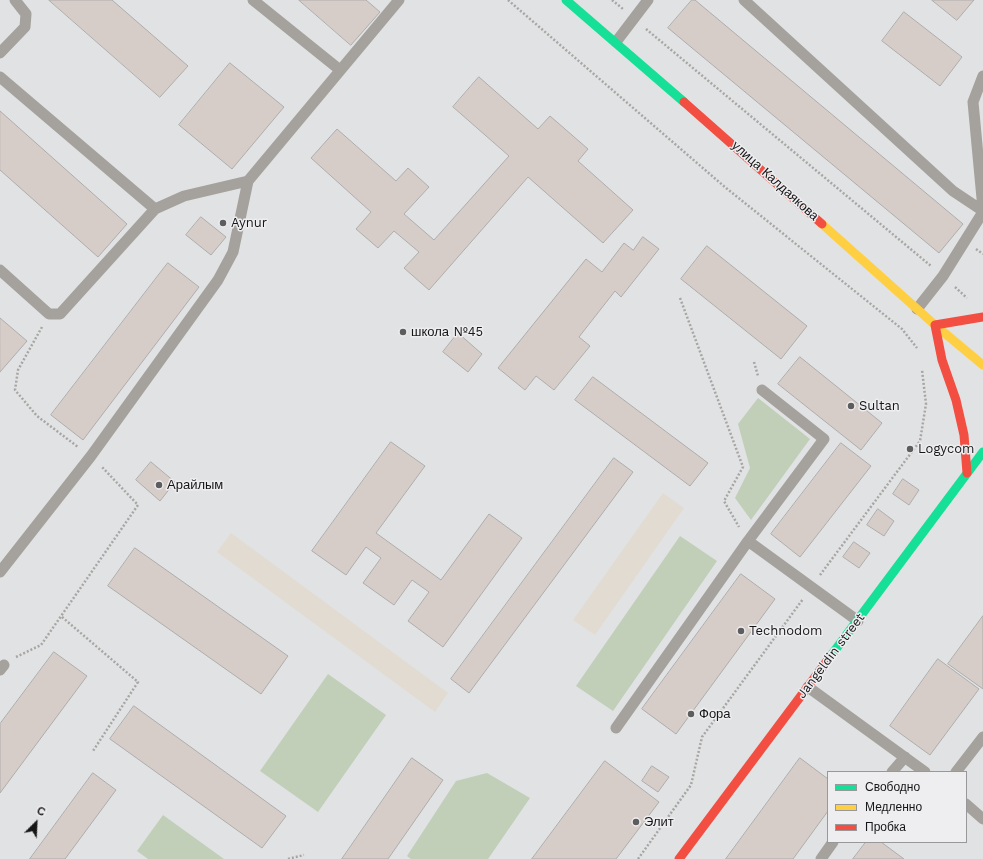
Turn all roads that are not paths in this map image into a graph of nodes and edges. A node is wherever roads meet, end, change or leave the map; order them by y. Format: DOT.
graph roads {
  1 [pos="15,0"];
  2 [pos="253,0"];
  3 [pos="399,0"];
  4 [pos="566,0"];
  5 [pos="648,0"];
  6 [pos="744,0"];
  7 [pos="616,42"];
  8 [pos="0,53"];
  9 [pos="340,70"];
  10 [pos="983,76"];
  11 [pos="0,77"];
  12 [pos="248,181"];
  13 [pos="155,209"];
  14 [pos="983,211"];
  15 [pos="0,270"];
  16 [pos="917,309"];
  17 [pos="983,316"];
  18 [pos="935,325"];
  19 [pos="983,364"];
  20 [pos="762,390"];
  21 [pos="983,452"];
  22 [pos="967,473"];
  23 [pos="748,541"];
  24 [pos="0,572"];
  25 [pos="858,621"];
  26 [pos="808,687"];
  27 [pos="616,728"];
  28 [pos="983,737"];
  29 [pos="905,757"];
  30 [pos="893,771"];
  31 [pos="924,771"];
  32 [pos="957,771"];
  33 [pos="967,805"];
  34 [pos="983,819"];
  35 [pos="832,843"];
  36 [pos="680,859"];
  37 [pos="821,859"];
  1 -- 8 [label="lane"];
  2 -- 9 [label="lane"];
  3 -- 9 [label="lane"];
  4 -- 7 [label="main road, улица Калдаякова"];
  5 -- 7 [label="lane"];
  6 -- 14 [label="lane"];
  7 -- 16 [label="main road, улица Калдаякова"];
  9 -- 12 [label="lane"];
  10 -- 14 [label="lane"];
  11 -- 13 [label="lane"];
  12 -- 13 [label="lane"];
  12 -- 24 [label="lane"];
  13 -- 15 [label="lane"];
  14 -- 16 [label="lane"];
  16 -- 18 [label="main road, улица Калдаякова"];
  17 -- 18 [label="main road"];
  18 -- 19 [label="main road, улица Калдаякова"];
  18 -- 22 [label="main road"];
  20 -- 23 [label="lane"];
  21 -- 22 [label="main road, Jangeldin street"];
  22 -- 25 [label="main road, Jangeldin street"];
  23 -- 25 [label="lane"];
  23 -- 27 [label="lane"];
  25 -- 26 [label="main road, Jangeldin street"];
  26 -- 29 [label="lane"];
  26 -- 36 [label="main road, Jangeldin street"];
  28 -- 32 [label="lane"];
  29 -- 30 [label="lane"];
  29 -- 31 [label="lane"];
  33 -- 34 [label="lane"];
  35 -- 37 [label="lane"];
}
